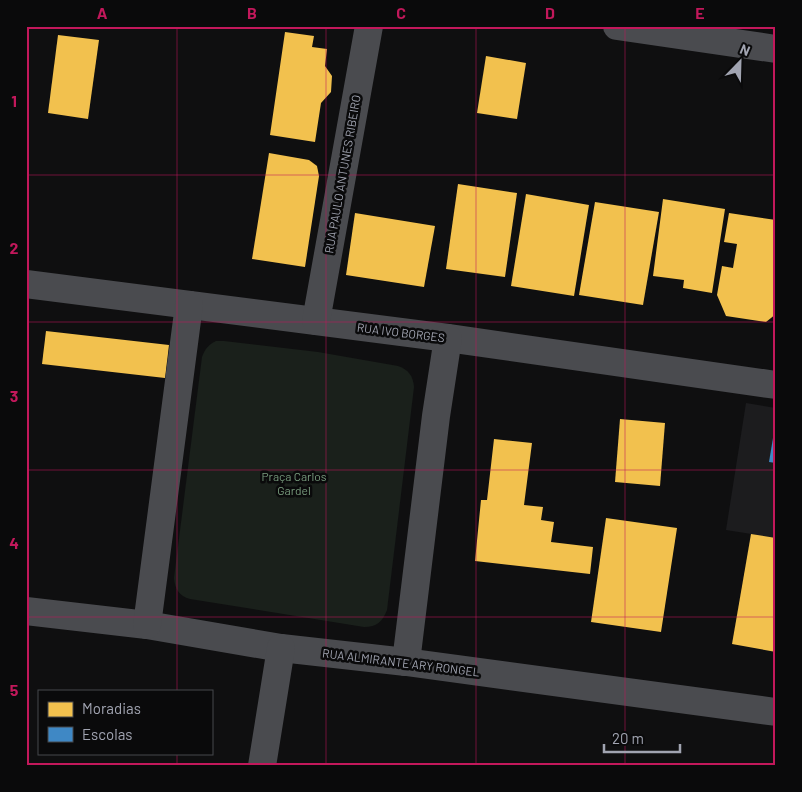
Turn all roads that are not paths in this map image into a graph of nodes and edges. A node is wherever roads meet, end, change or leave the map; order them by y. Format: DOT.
graph roads {
  1 [pos="368,26"];
  2 [pos="617,26"];
  3 [pos="776,48"];
  4 [pos="26,284"];
  5 [pos="189,305"];
  6 [pos="316,321"];
  7 [pos="448,338"];
  8 [pos="776,385"];
  9 [pos="26,611"];
  10 [pos="147,625"];
  11 [pos="281,648"];
  12 [pos="406,662"];
  13 [pos="776,712"];
  14 [pos="262,766"];
  1 -- 6 [label="street, RUA PAULO ANTUNES RIBEIRO"];
  2 -- 3 [label="street"];
  4 -- 5 [label="street, RUA IVO BORGES"];
  5 -- 6 [label="street, RUA IVO BORGES"];
  5 -- 10 [label="street"];
  6 -- 7 [label="street, RUA IVO BORGES"];
  7 -- 8 [label="street, RUA IVO BORGES"];
  7 -- 12 [label="street"];
  9 -- 10 [label="street, RUA ALMIRANTE ARY RONGEL"];
  10 -- 11 [label="street, RUA ALMIRANTE ARY RONGEL"];
  11 -- 12 [label="street, RUA ALMIRANTE ARY RONGEL"];
  11 -- 14 [label="street"];
  12 -- 13 [label="street, RUA ALMIRANTE ARY RONGEL"];
}
